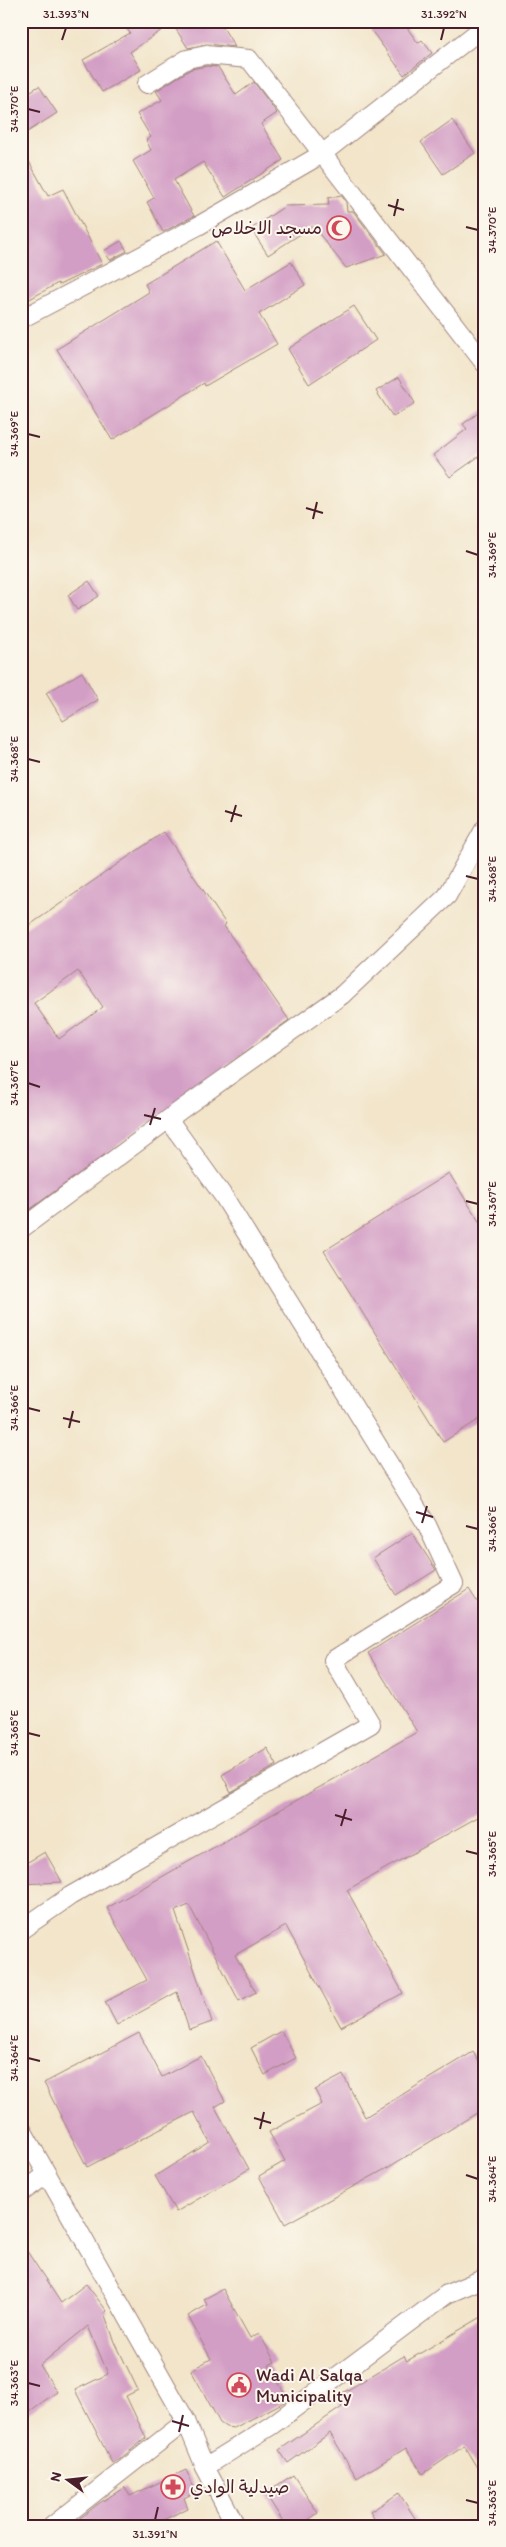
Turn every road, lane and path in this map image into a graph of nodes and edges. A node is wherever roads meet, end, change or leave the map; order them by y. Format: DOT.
graph roads {
  1 [pos="485,26"];
  2 [pos="147,84"];
  3 [pos="322,154"];
  4 [pos="21,319"];
  5 [pos="485,364"];
  6 [pos="485,828"];
  7 [pos="169,1120"];
  8 [pos="21,1229"];
  9 [pos="21,1930"];
  10 [pos="21,2128"];
  11 [pos="46,2174"];
  12 [pos="21,2194"];
  13 [pos="485,2278"];
  14 [pos="186,2421"];
  15 [pos="205,2467"];
  16 [pos="52,2526"];
  17 [pos="236,2526"];
  1 -- 3 [label="street"];
  2 -- 3 [label="street"];
  3 -- 4 [label="street"];
  3 -- 5 [label="street"];
  6 -- 7 [label="street"];
  7 -- 8 [label="street"];
  7 -- 9 [label="street"];
  10 -- 11 [label="street"];
  11 -- 12 [label="street"];
  11 -- 14 [label="street"];
  13 -- 15 [label="street"];
  14 -- 15 [label="street"];
  14 -- 16 [label="street"];
  15 -- 17 [label="street"];
}
